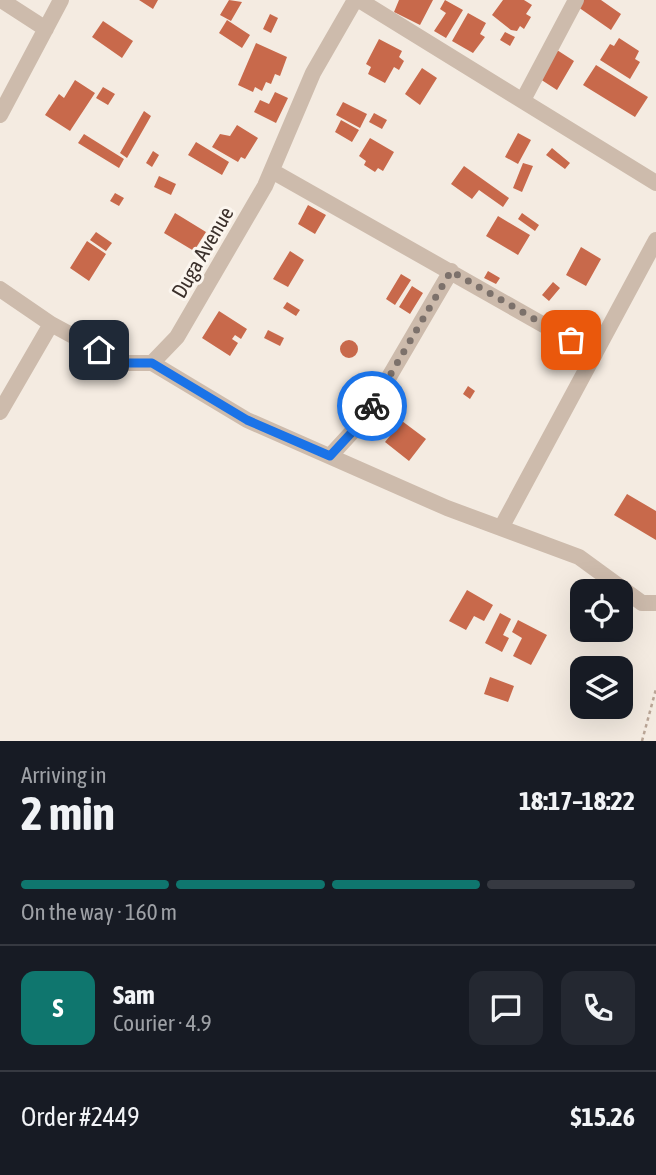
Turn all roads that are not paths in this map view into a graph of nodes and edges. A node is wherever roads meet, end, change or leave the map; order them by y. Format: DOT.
graph roads {
  1 [pos="1,0"];
  2 [pos="61,0"];
  3 [pos="357,0"];
  4 [pos="576,0"];
  5 [pos="46,29"];
  6 [pos="523,100"];
  7 [pos="0,116"];
  8 [pos="272,171"];
  9 [pos="656,183"];
  10 [pos="656,240"];
  11 [pos="451,271"];
  12 [pos="0,289"];
  13 [pos="51,324"];
  14 [pos="594,354"];
  15 [pos="152,363"];
  16 [pos="0,412"];
  17 [pos="330,456"];
  18 [pos="501,528"];
  19 [pos="656,603"];
  1 -- 5 [label="street"];
  2 -- 5 [label="street"];
  3 -- 6 [label="street"];
  3 -- 8 [label="street, Duga Avenue"];
  4 -- 6 [label="street"];
  5 -- 7 [label="street"];
  6 -- 9 [label="street"];
  8 -- 11 [label="street"];
  8 -- 15 [label="street, Duga Avenue"];
  10 -- 14 [label="street"];
  11 -- 14 [label="street"];
  11 -- 17 [label="street"];
  12 -- 13 [label="street"];
  13 -- 15 [label="street"];
  13 -- 16 [label="street"];
  14 -- 18 [label="street"];
  15 -- 17 [label="street"];
  17 -- 18 [label="street"];
  18 -- 19 [label="street"];
}
